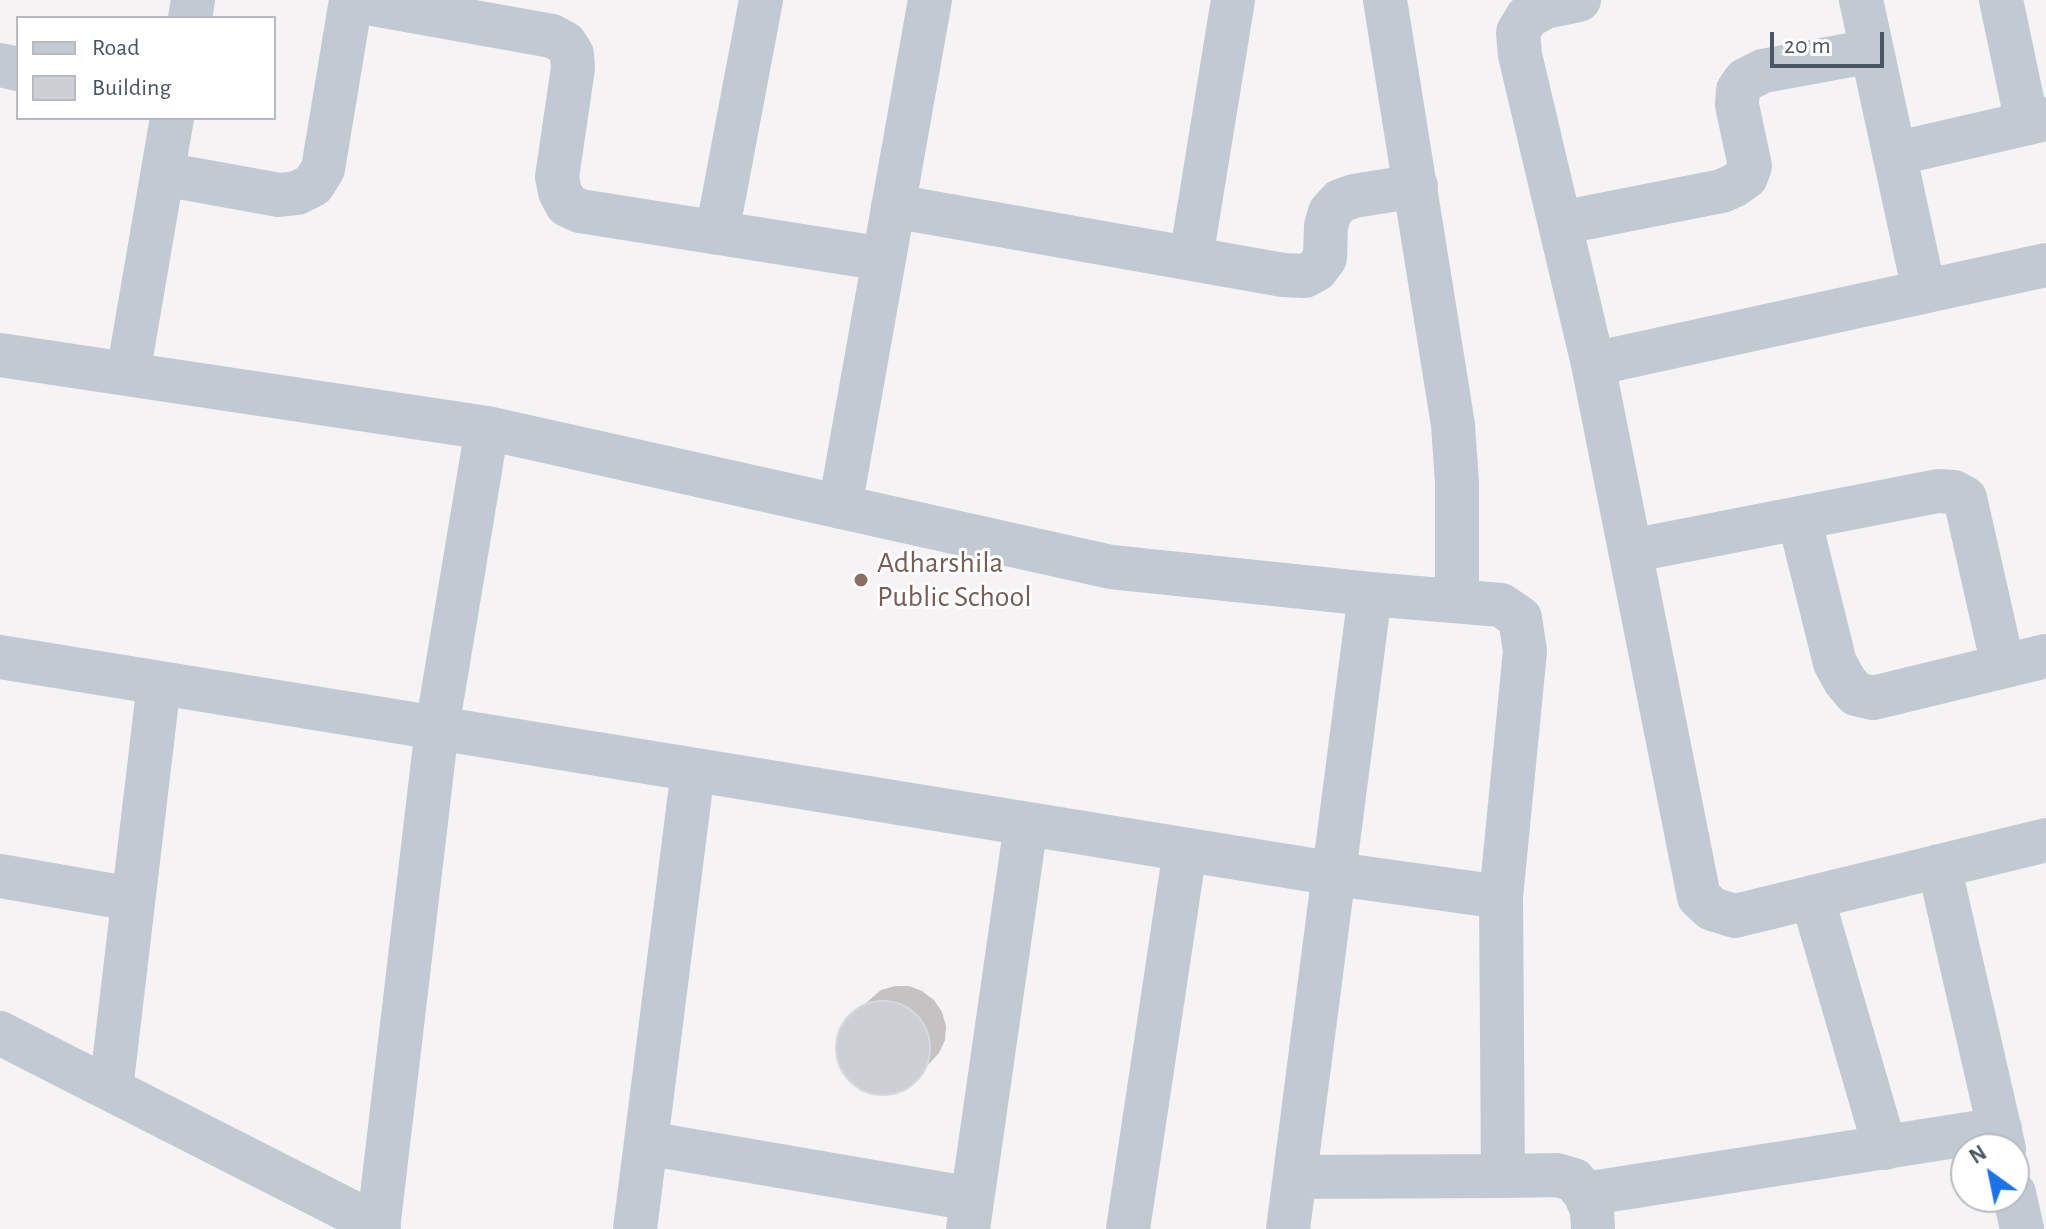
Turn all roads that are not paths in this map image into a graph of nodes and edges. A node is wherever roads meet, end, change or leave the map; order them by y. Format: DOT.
graph roads {
  1 [pos="351,0"];
  2 [pos="761,0"];
  3 [pos="930,0"];
  4 [pos="1233,0"];
  5 [pos="1385,0"];
  6 [pos="1579,0"];
  7 [pos="1861,0"];
  8 [pos="2001,0"];
  9 [pos="1872,51"];
  10 [pos="172,120"];
  11 [pos="2037,121"];
  12 [pos="1894,154"];
  13 [pos="163,174"];
  14 [pos="1416,186"];
  15 [pos="893,206"];
  16 [pos="1560,223"];
  17 [pos="717,233"];
  18 [pos="1191,258"];
  19 [pos="884,259"];
  20 [pos="2046,265"];
  21 [pos="1924,291"];
  22 [pos="0,355"];
  23 [pos="1593,364"];
  24 [pos="128,374"];
  25 [pos="487,428"];
  26 [pos="840,507"];
  27 [pos="1799,518"];
  28 [pos="1630,551"];
  29 [pos="1370,594"];
  30 [pos="1457,601"];
  31 [pos="2046,656"];
  32 [pos="0,657"];
  33 [pos="2003,666"];
  34 [pos="159,683"];
  35 [pos="437,728"];
  36 [pos="693,770"];
  37 [pos="1026,824"];
  38 [pos="2046,840"];
  39 [pos="1185,850"];
  40 [pos="1939,866"];
  41 [pos="1336,874"];
  42 [pos="0,876"];
  43 [pos="1501,897"];
  44 [pos="1812,897"];
  45 [pos="132,899"];
  46 [pos="0,1033"];
  47 [pos="111,1089"];
  48 [pos="2001,1133"];
  49 [pos="646,1143"];
  50 [pos="1950,1143"];
  51 [pos="1885,1148"];
  52 [pos="1503,1176"];
  53 [pos="1295,1177"];
  54 [pos="1589,1211"];
  55 [pos="970,1214"];
  56 [pos="378,1228"];
  57 [pos="635,1229"];
  58 [pos="1128,1229"];
  59 [pos="1288,1229"];
  1 -- 13 [label="street"];
  1 -- 17 [label="street"];
  2 -- 17 [label="street"];
  3 -- 15 [label="street"];
  4 -- 18 [label="street"];
  5 -- 14 [label="street"];
  6 -- 16 [label="street"];
  7 -- 9 [label="street"];
  8 -- 11 [label="street"];
  9 -- 12 [label="street"];
  9 -- 16 [label="street"];
  10 -- 13 [label="street"];
  11 -- 12 [label="street"];
  12 -- 21 [label="street"];
  13 -- 24 [label="street"];
  14 -- 18 [label="street"];
  14 -- 30 [label="street"];
  15 -- 18 [label="street"];
  15 -- 19 [label="street"];
  16 -- 23 [label="street"];
  17 -- 19 [label="street"];
  19 -- 26 [label="street"];
  20 -- 21 [label="street"];
  21 -- 23 [label="street"];
  22 -- 24 [label="street"];
  23 -- 28 [label="street"];
  24 -- 25 [label="street"];
  25 -- 26 [label="street"];
  25 -- 35 [label="street"];
  26 -- 29 [label="street"];
  27 -- 28 [label="street"];
  27 -- 33 [label="street"];
  27 -- 33 [label="street"];
  28 -- 44 [label="street"];
  29 -- 30 [label="street"];
  29 -- 41 [label="street"];
  30 -- 43 [label="street"];
  31 -- 33 [label="street"];
  32 -- 34 [label="street"];
  34 -- 35 [label="street"];
  34 -- 45 [label="street"];
  35 -- 36 [label="street"];
  35 -- 56 [label="street"];
  36 -- 37 [label="street"];
  36 -- 49 [label="street"];
  37 -- 39 [label="street"];
  37 -- 55 [label="street"];
  38 -- 40 [label="street"];
  39 -- 41 [label="street"];
  39 -- 58 [label="street"];
  40 -- 44 [label="street"];
  40 -- 48 [label="street"];
  41 -- 43 [label="street"];
  41 -- 53 [label="street"];
  42 -- 45 [label="street"];
  43 -- 52 [label="street"];
  44 -- 51 [label="street"];
  45 -- 47 [label="street"];
  46 -- 47 [label="street"];
  47 -- 56 [label="street"];
  49 -- 55 [label="street"];
  49 -- 57 [label="street"];
  50 -- 51 [label="street"];
  51 -- 54 [label="street"];
  52 -- 53 [label="street"];
  52 -- 54 [label="street"];
  53 -- 59 [label="street"];
}
